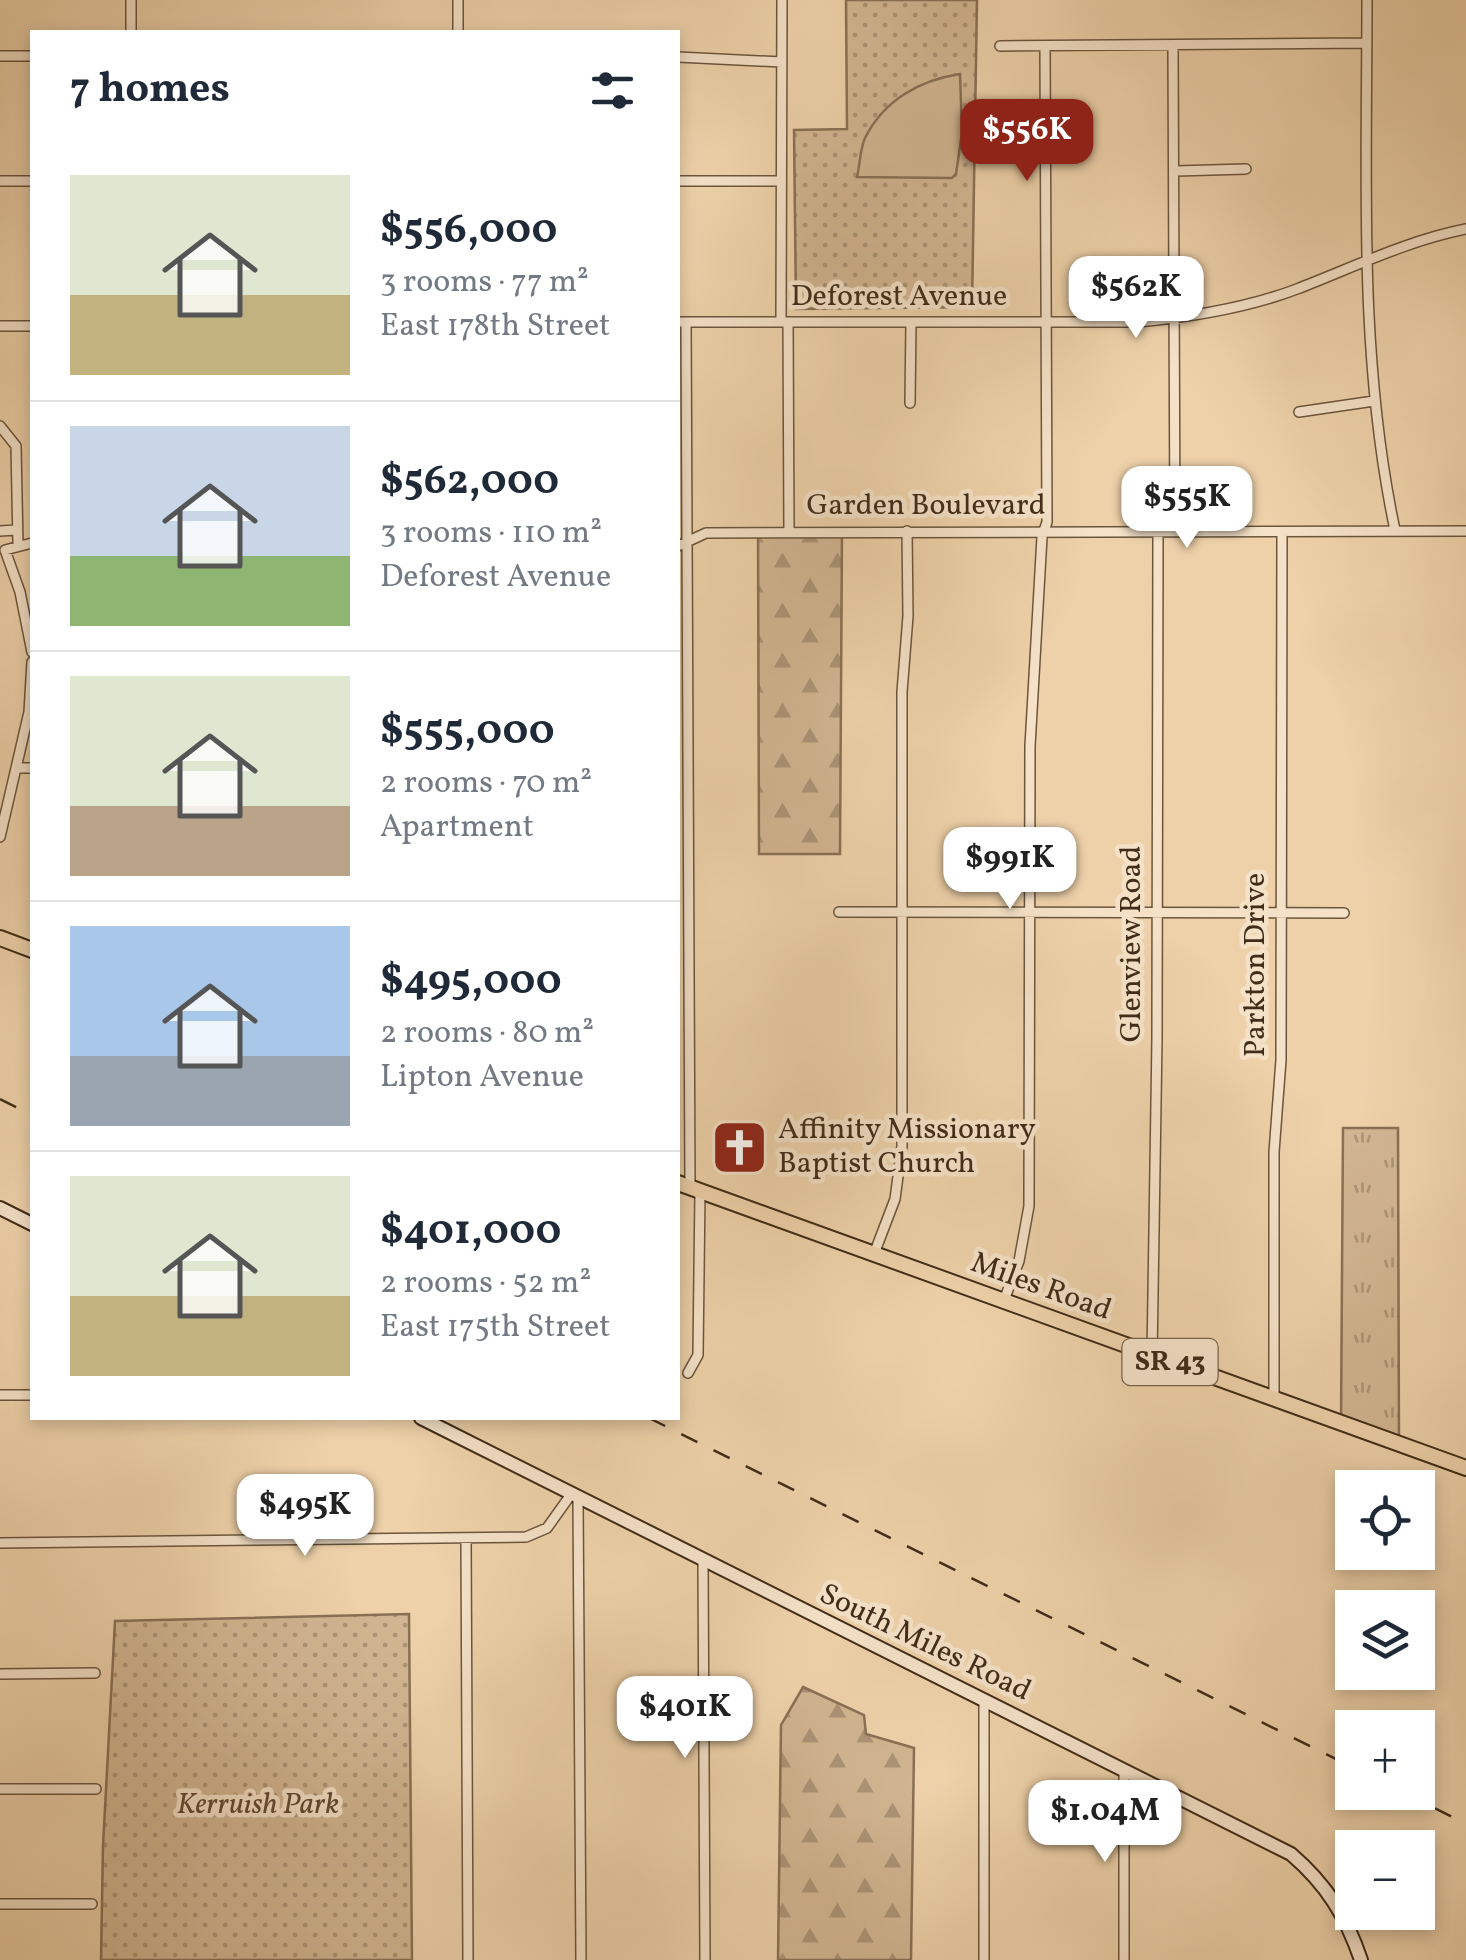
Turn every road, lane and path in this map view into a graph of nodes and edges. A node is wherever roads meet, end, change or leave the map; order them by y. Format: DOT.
graph roads {
  1 [pos="132,0"];
  2 [pos="458,0"];
  3 [pos="782,0"];
  4 [pos="1367,0"];
  5 [pos="132,30"];
  6 [pos="458,30"];
  7 [pos="1367,43"];
  8 [pos="1000,46"];
  9 [pos="1044,46"];
  10 [pos="1173,46"];
  11 [pos="0,56"];
  12 [pos="30,56"];
  13 [pos="680,57"];
  14 [pos="782,62"];
  15 [pos="1176,170"];
  16 [pos="1246,170"];
  17 [pos="680,181"];
  18 [pos="781,181"];
  19 [pos="0,182"];
  20 [pos="30,182"];
  21 [pos="1466,229"];
  22 [pos="1367,258"];
  23 [pos="1174,318"];
  24 [pos="682,322"];
  25 [pos="785,322"];
  26 [pos="1047,322"];
  27 [pos="911,323"];
  28 [pos="0,326"];
  29 [pos="30,326"];
  30 [pos="1374,401"];
  31 [pos="910,403"];
  32 [pos="1299,412"];
  33 [pos="0,426"];
  34 [pos="16,530"];
  35 [pos="1395,530"];
  36 [pos="1466,530"];
  37 [pos="0,531"];
  38 [pos="789,531"];
  39 [pos="907,531"];
  40 [pos="1044,531"];
  41 [pos="1174,531"];
  42 [pos="1158,532"];
  43 [pos="1282,532"];
  44 [pos="30,543"];
  45 [pos="18,544"];
  46 [pos="682,544"];
  47 [pos="30,642"];
  48 [pos="30,695"];
  49 [pos="680,753"];
  50 [pos="690,753"];
  51 [pos="17,768"];
  52 [pos="30,768"];
  53 [pos="0,837"];
  54 [pos="680,892"];
  55 [pos="689,894"];
  56 [pos="840,912"];
  57 [pos="901,912"];
  58 [pos="1030,913"];
  59 [pos="1157,913"];
  60 [pos="1282,913"];
  61 [pos="1344,913"];
  62 [pos="0,938"];
  63 [pos="30,949"];
  64 [pos="683,1014"];
  65 [pos="689,1187"];
  66 [pos="0,1208"];
  67 [pos="30,1223"];
  68 [pos="874,1254"];
  69 [pos="1003,1304"];
  70 [pos="1152,1356"];
  71 [pos="688,1373"];
  72 [pos="30,1395"];
  73 [pos="0,1396"];
  74 [pos="1274,1398"];
  75 [pos="425,1420"];
  76 [pos="1466,1468"];
  77 [pos="575,1495"];
  78 [pos="466,1538"];
  79 [pos="0,1543"];
  80 [pos="703,1561"];
  81 [pos="95,1673"];
  82 [pos="0,1674"];
  83 [pos="984,1700"];
  84 [pos="1124,1771"];
  85 [pos="0,1789"];
  86 [pos="96,1789"];
  87 [pos="0,1904"];
  88 [pos="92,1904"];
  89 [pos="468,1960"];
  90 [pos="582,1960"];
  91 [pos="705,1960"];
  92 [pos="984,1960"];
  93 [pos="1124,1960"];
  94 [pos="1361,1960"];
  1 -- 5 [label="street"];
  2 -- 6 [label="street"];
  3 -- 14 [label="street"];
  4 -- 7 [label="street"];
  7 -- 10 [label="street"];
  7 -- 22 [label="street"];
  8 -- 9 [label="street"];
  9 -- 10 [label="street"];
  9 -- 26 [label="street"];
  10 -- 15 [label="street"];
  11 -- 12 [label="street"];
  13 -- 14 [label="street"];
  14 -- 18 [label="street"];
  15 -- 16 [label="street"];
  15 -- 23 [label="street"];
  17 -- 18 [label="street"];
  18 -- 25 [label="street"];
  19 -- 20 [label="street"];
  21 -- 22 [label="street, Deforest Avenue"];
  22 -- 23 [label="street, Deforest Avenue"];
  22 -- 30 [label="street"];
  23 -- 26 [label="street, Deforest Avenue"];
  23 -- 41 [label="street"];
  24 -- 25 [label="street, Deforest Avenue"];
  24 -- 46 [label="street"];
  25 -- 27 [label="street, Deforest Avenue"];
  25 -- 38 [label="street"];
  26 -- 27 [label="street, Deforest Avenue"];
  26 -- 40 [label="street"];
  27 -- 31 [label="street"];
  28 -- 29 [label="street"];
  30 -- 32 [label="street"];
  30 -- 35 [label="street"];
  33 -- 34 [label="street"];
  34 -- 37 [label="street"];
  34 -- 45 [label="street"];
  35 -- 36 [label="street, Garden Boulevard"];
  35 -- 43 [label="street, Garden Boulevard"];
  38 -- 39 [label="street, Garden Boulevard"];
  38 -- 46 [label="street, Garden Boulevard"];
  39 -- 40 [label="street, Garden Boulevard"];
  39 -- 57 [label="street"];
  40 -- 42 [label="street, Garden Boulevard"];
  40 -- 58 [label="street"];
  41 -- 42 [label="street, Garden Boulevard"];
  41 -- 43 [label="street, Garden Boulevard"];
  42 -- 59 [label="street, Glenview Road"];
  43 -- 60 [label="street, Parkton Drive"];
  44 -- 45 [label="street"];
  45 -- 47 [label="street"];
  46 -- 50 [label="street"];
  48 -- 51 [label="street"];
  49 -- 50 [label="street"];
  50 -- 55 [label="street"];
  51 -- 52 [label="street"];
  51 -- 53 [label="street"];
  54 -- 55 [label="street"];
  55 -- 64 [label="street"];
  56 -- 57 [label="street"];
  57 -- 58 [label="street"];
  57 -- 68 [label="street"];
  58 -- 59 [label="street"];
  58 -- 69 [label="street"];
  59 -- 60 [label="street"];
  59 -- 70 [label="street, Glenview Road"];
  60 -- 61 [label="street"];
  60 -- 74 [label="street, Parkton Drive"];
  62 -- 63 [label="main road"];
  64 -- 65 [label="street"];
  65 -- 68 [label="main road, Miles Road / SR 43"];
  65 -- 71 [label="street"];
  66 -- 67 [label="street"];
  68 -- 69 [label="main road, Miles Road / SR 43"];
  69 -- 70 [label="main road, Miles Road / SR 43"];
  70 -- 74 [label="main road, Miles Road / SR 43"];
  72 -- 73 [label="street"];
  74 -- 76 [label="main road, Miles Road / SR 43"];
  75 -- 77 [label="street, South Miles Road"];
  77 -- 78 [label="street"];
  77 -- 80 [label="street, South Miles Road"];
  77 -- 90 [label="street"];
  78 -- 79 [label="street"];
  78 -- 89 [label="street"];
  80 -- 83 [label="street, South Miles Road"];
  80 -- 91 [label="street"];
  81 -- 82 [label="street"];
  83 -- 84 [label="street, South Miles Road"];
  83 -- 92 [label="street"];
  84 -- 93 [label="street"];
  84 -- 94 [label="street, South Miles Road"];
  85 -- 86 [label="street"];
  87 -- 88 [label="street"];
}
